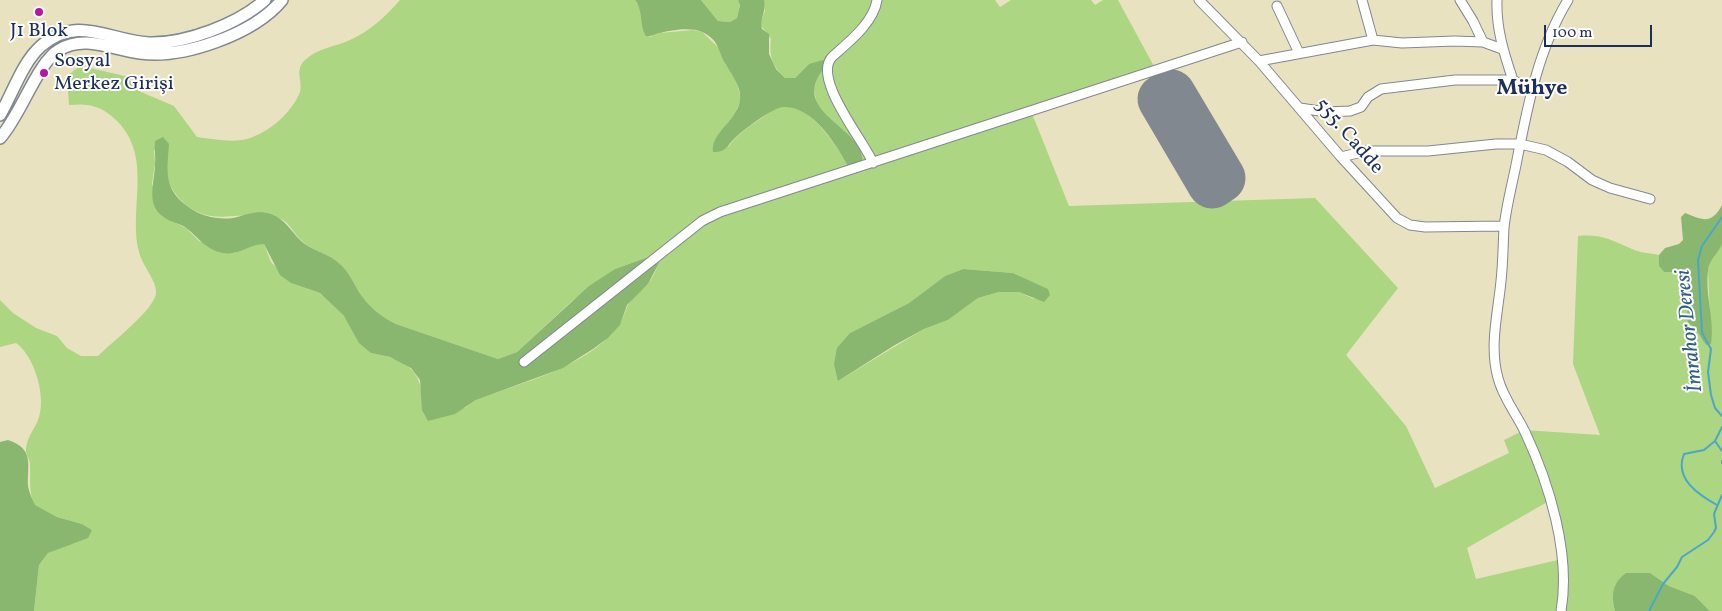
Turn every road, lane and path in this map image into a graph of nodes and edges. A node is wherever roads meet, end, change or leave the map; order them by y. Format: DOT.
graph roads {
  1 [pos="265,0"];
  2 [pos="282,0"];
  3 [pos="877,0"];
  4 [pos="1199,0"];
  5 [pos="1362,0"];
  6 [pos="1460,0"];
  7 [pos="1497,0"];
  8 [pos="1568,0"];
  9 [pos="1277,6"];
  10 [pos="1373,40"];
  11 [pos="1242,42"];
  12 [pos="1483,42"];
  13 [pos="1502,49"];
  14 [pos="1299,52"];
  15 [pos="1259,61"];
  16 [pos="25,69"];
  17 [pos="38,75"];
  18 [pos="1513,80"];
  19 [pos="1532,90"];
  20 [pos="1300,108"];
  21 [pos="0,115"];
  22 [pos="0,138"];
  23 [pos="1520,144"];
  24 [pos="1341,157"];
  25 [pos="873,163"];
  26 [pos="1650,199"];
  27 [pos="1504,226"];
  28 [pos="524,362"];
  29 [pos="1561,611"];
  1 -- 16 [label="main road"];
  2 -- 17 [label="main road"];
  3 -- 25 [label="street"];
  4 -- 11 [label="street, 555. Cadde"];
  5 -- 10 [label="street"];
  6 -- 12 [label="street"];
  7 -- 13 [label="street"];
  8 -- 19 [label="street"];
  9 -- 14 [label="street"];
  10 -- 12 [label="street"];
  10 -- 14 [label="street"];
  11 -- 15 [label="street, 555. Cadde"];
  11 -- 25 [label="street"];
  12 -- 13 [label="street"];
  13 -- 18 [label="street"];
  14 -- 15 [label="street"];
  15 -- 20 [label="street, 555. Cadde"];
  16 -- 17 [label="main road"];
  16 -- 21 [label="main road"];
  17 -- 22 [label="main road"];
  18 -- 19 [label="street"];
  18 -- 20 [label="street"];
  19 -- 23 [label="street"];
  20 -- 24 [label="street, 555. Cadde"];
  23 -- 24 [label="street"];
  23 -- 26 [label="street"];
  23 -- 27 [label="street"];
  24 -- 27 [label="street, 555. Cadde"];
  25 -- 28 [label="street"];
  27 -- 29 [label="street"];
}
